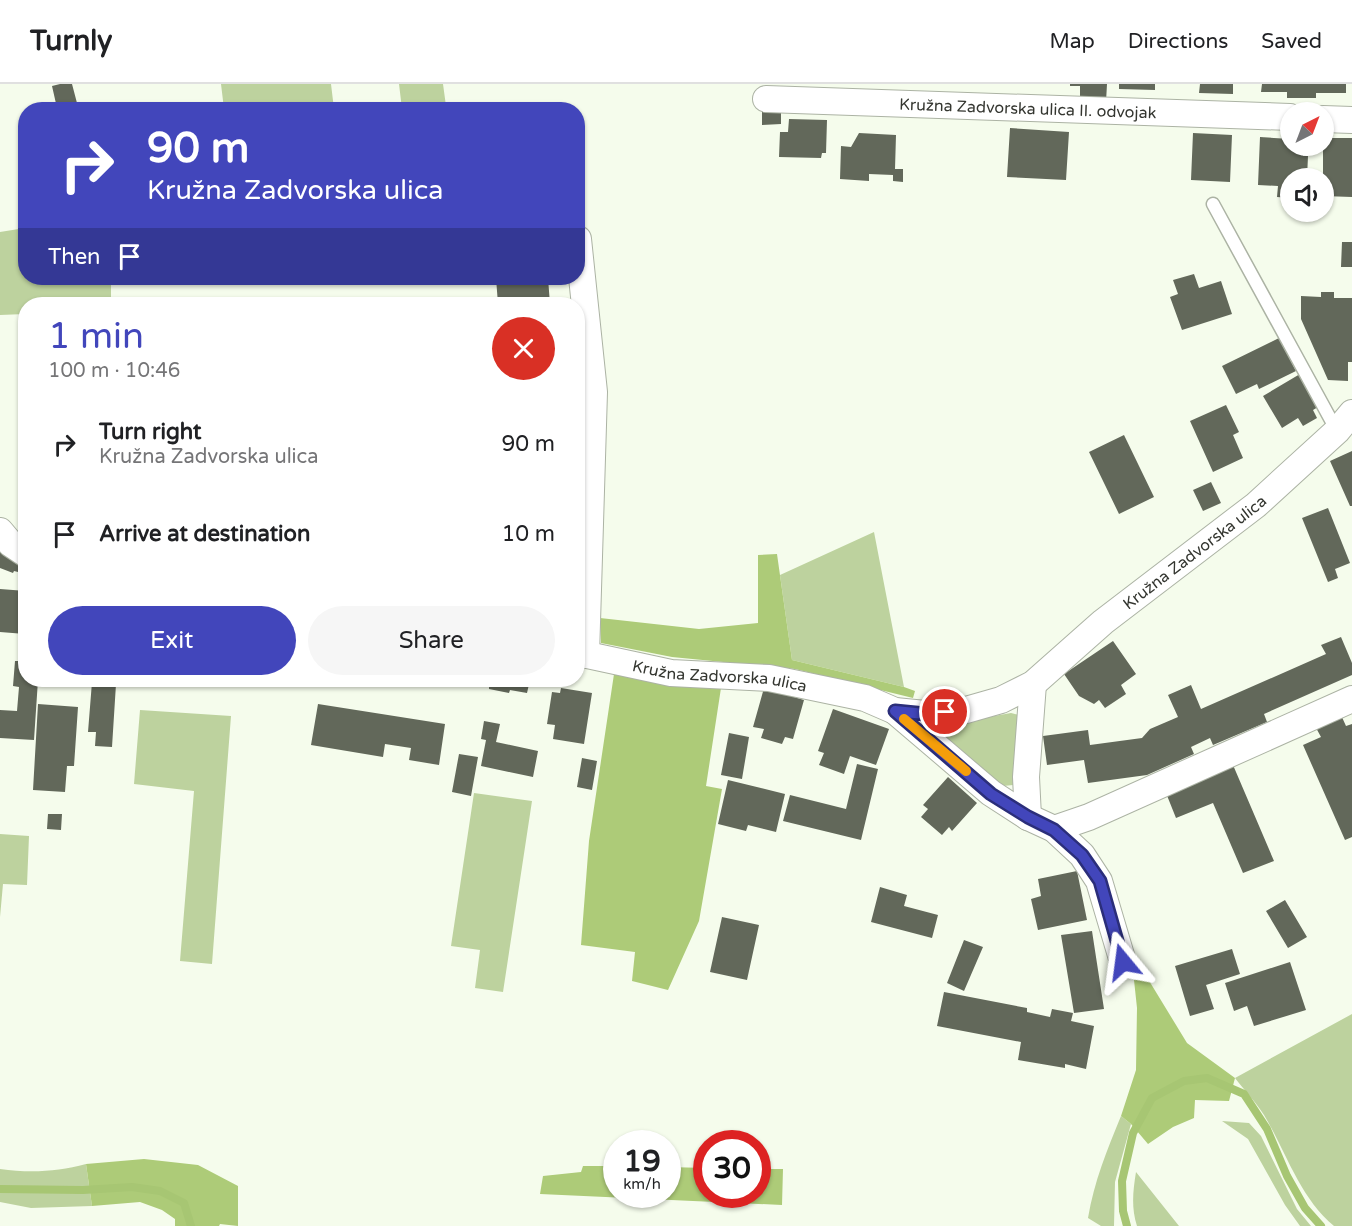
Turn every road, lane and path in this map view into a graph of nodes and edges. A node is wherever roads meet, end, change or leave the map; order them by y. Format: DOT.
graph roads {
  1 [pos="766,99"];
  2 [pos="1280,117"];
  3 [pos="1334,119"];
  4 [pos="1352,120"];
  5 [pos="1213,204"];
  6 [pos="585,306"];
  7 [pos="1344,422"];
  8 [pos="0,531"];
  9 [pos="18,549"];
  10 [pos="585,588"];
  11 [pos="585,655"];
  12 [pos="1033,684"];
  13 [pos="1352,699"];
  14 [pos="895,711"];
  15 [pos="1028,817"];
  16 [pos="1054,830"];
  17 [pos="1123,962"];
  1 -- 2 [label="street, Kružna Zadvorska ulica II. odvojak"];
  3 -- 4 [label="street"];
  5 -- 7 [label="lane"];
  6 -- 10 [label="street"];
  7 -- 12 [label="street, Kružna Zadvorska ulica"];
  8 -- 9 [label="street"];
  11 -- 14 [label="street, Kružna Zadvorska ulica"];
  12 -- 14 [label="street, Kružna Zadvorska ulica"];
  12 -- 15 [label="street"];
  13 -- 16 [label="street"];
  14 -- 15 [label="street, Kružna Zadvorska ulica"];
  15 -- 16 [label="street, Kružna Zadvorska ulica"];
  16 -- 17 [label="street, Kružna Zadvorska ulica"];
}
